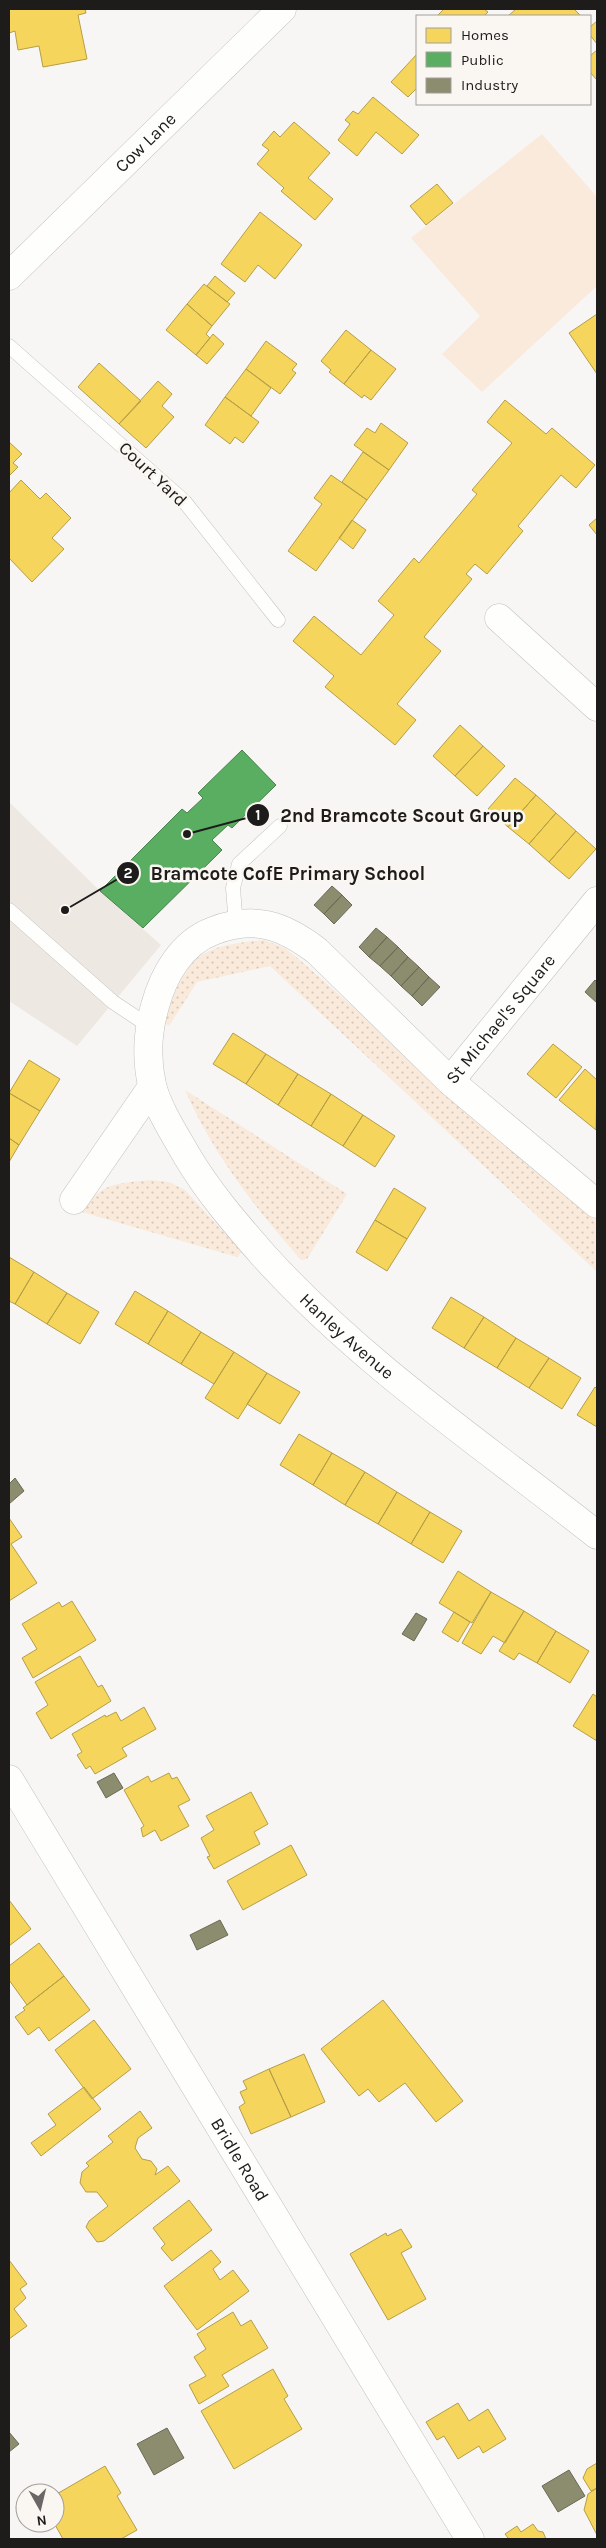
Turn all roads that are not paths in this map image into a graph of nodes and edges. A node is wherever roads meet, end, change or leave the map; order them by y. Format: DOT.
graph roads {
  1 [pos="282,9"];
  2 [pos="9,276"];
  3 [pos="9,346"];
  4 [pos="499,618"];
  5 [pos="278,620"];
  6 [pos="597,707"];
  7 [pos="280,826"];
  8 [pos="597,901"];
  9 [pos="9,910"];
  10 [pos="236,926"];
  11 [pos="149,1026"];
  12 [pos="450,1081"];
  13 [pos="152,1086"];
  14 [pos="74,1200"];
  15 [pos="597,1204"];
  16 [pos="597,1535"];
  17 [pos="9,1779"];
  18 [pos="470,2539"];
  1 -- 2 [label="street, Cow Lane"];
  3 -- 5 [label="lane, Court Yard"];
  4 -- 6 [label="street"];
  7 -- 10 [label="lane"];
  8 -- 12 [label="street, St Michael's Square"];
  9 -- 11 [label="lane"];
  10 -- 11 [label="street, Hanley Avenue"];
  10 -- 12 [label="street, Hanley Avenue"];
  11 -- 13 [label="street, Hanley Avenue"];
  12 -- 15 [label="street, St Michael's Square"];
  13 -- 14 [label="street"];
  13 -- 16 [label="street, Hanley Avenue"];
  17 -- 18 [label="street, Bridle Road"];
}
